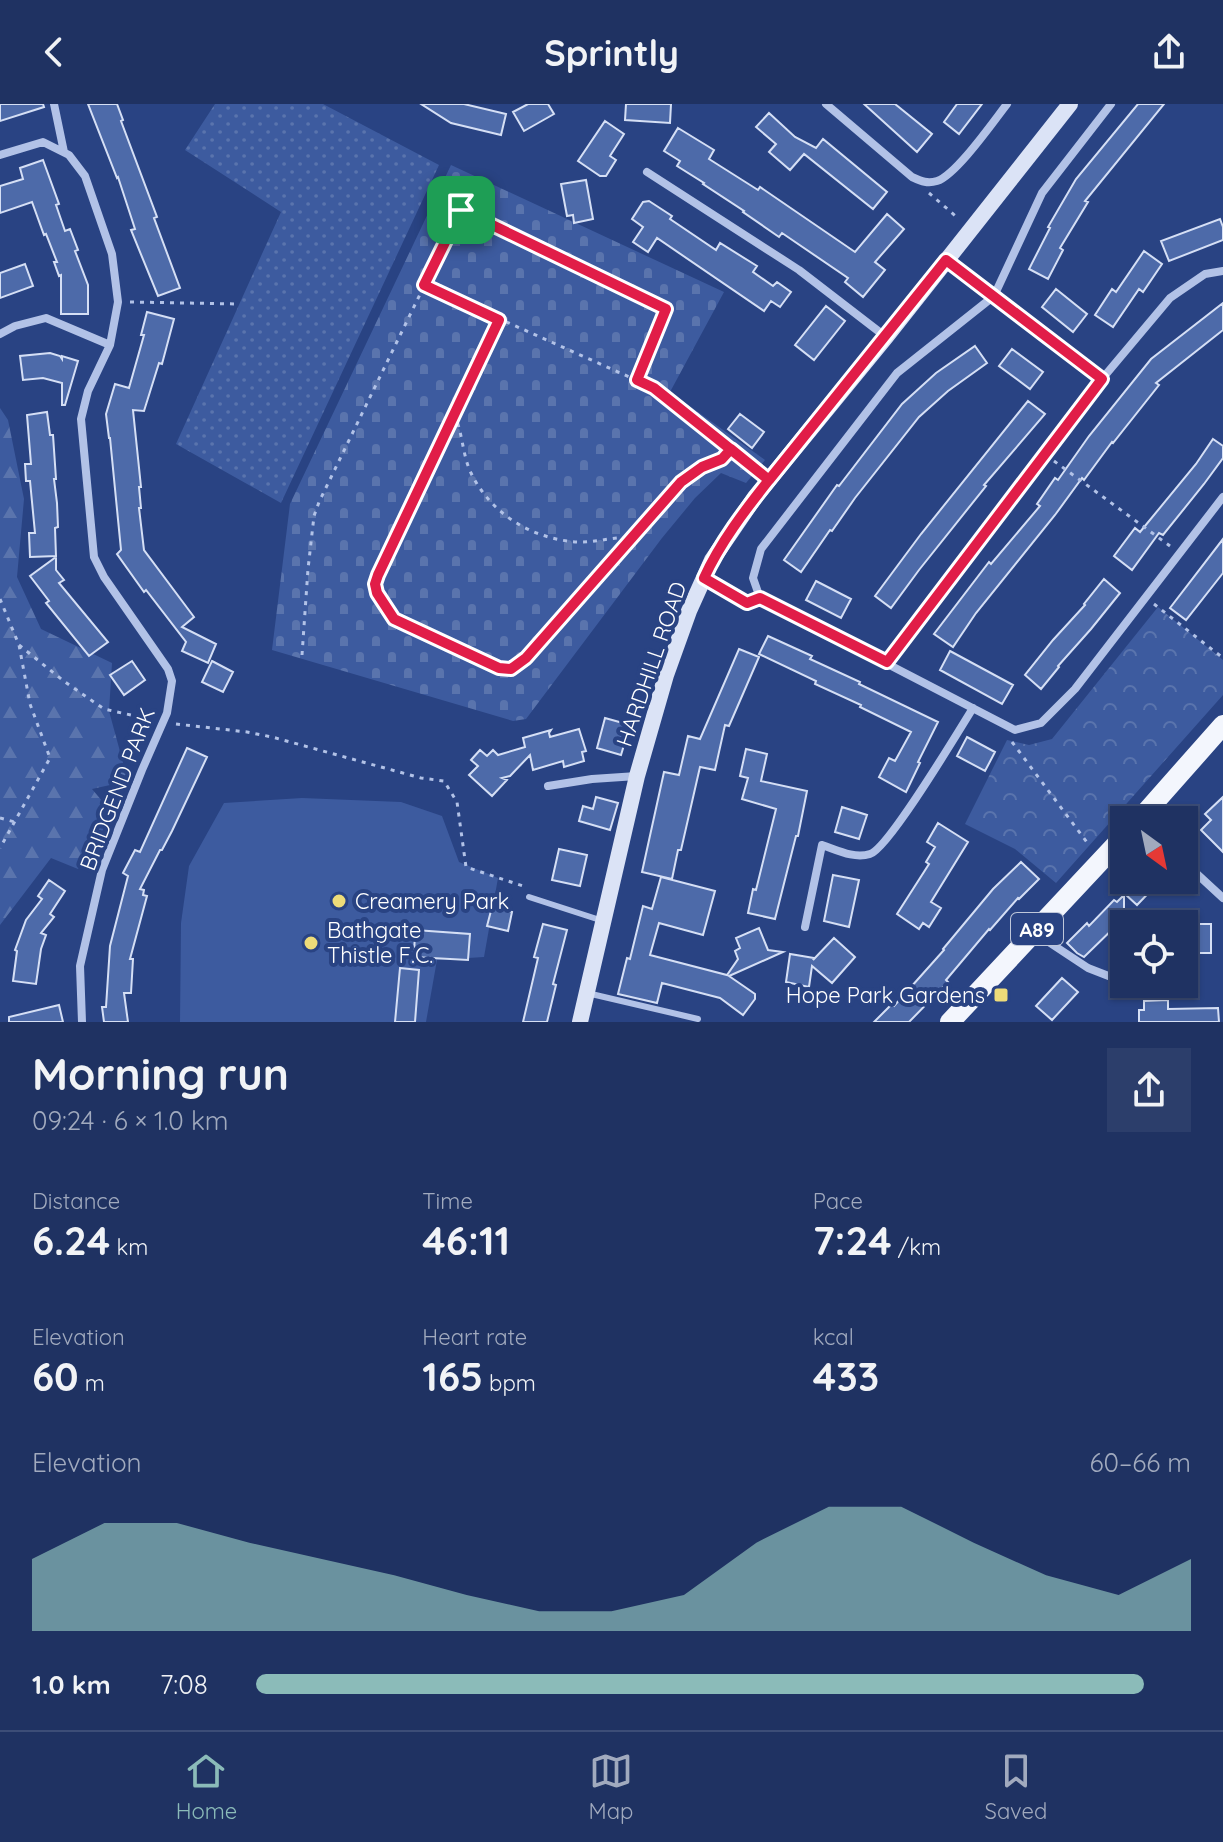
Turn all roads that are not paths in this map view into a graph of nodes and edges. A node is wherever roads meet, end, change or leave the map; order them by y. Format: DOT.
graph roads {
  1 [pos="54,104"];
  2 [pos="826,104"];
  3 [pos="1007,104"];
  4 [pos="1070,104"];
  5 [pos="1111,104"];
  6 [pos="64,152"];
  7 [pos="0,155"];
  8 [pos="647,172"];
  9 [pos="946,260"];
  10 [pos="1223,271"];
  11 [pos="994,296"];
  12 [pos="0,334"];
  13 [pos="886,337"];
  14 [pos="110,345"];
  15 [pos="1102,379"];
  16 [pos="1223,497"];
  17 [pos="887,662"];
  18 [pos="973,708"];
  19 [pos="1223,725"];
  20 [pos="637,776"];
  21 [pos="548,786"];
  22 [pos="1151,806"];
  23 [pos="1110,851"];
  24 [pos="1198,875"];
  25 [pos="529,897"];
  26 [pos="1223,898"];
  27 [pos="604,921"];
  28 [pos="805,927"];
  29 [pos="1034,933"];
  30 [pos="1110,977"];
  31 [pos="587,993"];
  32 [pos="698,1019"];
  33 [pos="82,1022"];
  34 [pos="580,1022"];
  35 [pos="950,1022"];
  1 -- 6 [label="street"];
  2 -- 3 [label="street"];
  4 -- 9 [label="main road, HARDHILL ROAD"];
  5 -- 11 [label="street"];
  6 -- 7 [label="street"];
  6 -- 14 [label="street, BRIDGEND PARK"];
  8 -- 13 [label="street"];
  9 -- 11 [label="street"];
  9 -- 13 [label="main road, HARDHILL ROAD"];
  10 -- 15 [label="street"];
  11 -- 15 [label="street"];
  11 -- 17 [label="street"];
  12 -- 14 [label="street"];
  13 -- 20 [label="main road, HARDHILL ROAD"];
  14 -- 33 [label="street, BRIDGEND PARK"];
  15 -- 17 [label="street"];
  16 -- 18 [label="street"];
  17 -- 18 [label="street"];
  18 -- 28 [label="street"];
  19 -- 22 [label="main road"];
  20 -- 21 [label="street"];
  20 -- 27 [label="main road, HARDHILL ROAD"];
  23 -- 29 [label="main road, A89"];
  24 -- 26 [label="street"];
  25 -- 27 [label="lane"];
  27 -- 31 [label="main road, HARDHILL ROAD"];
  29 -- 30 [label="street"];
  29 -- 35 [label="main road, A89"];
  31 -- 32 [label="lane"];
  31 -- 34 [label="main road, HARDHILL ROAD"];
}
